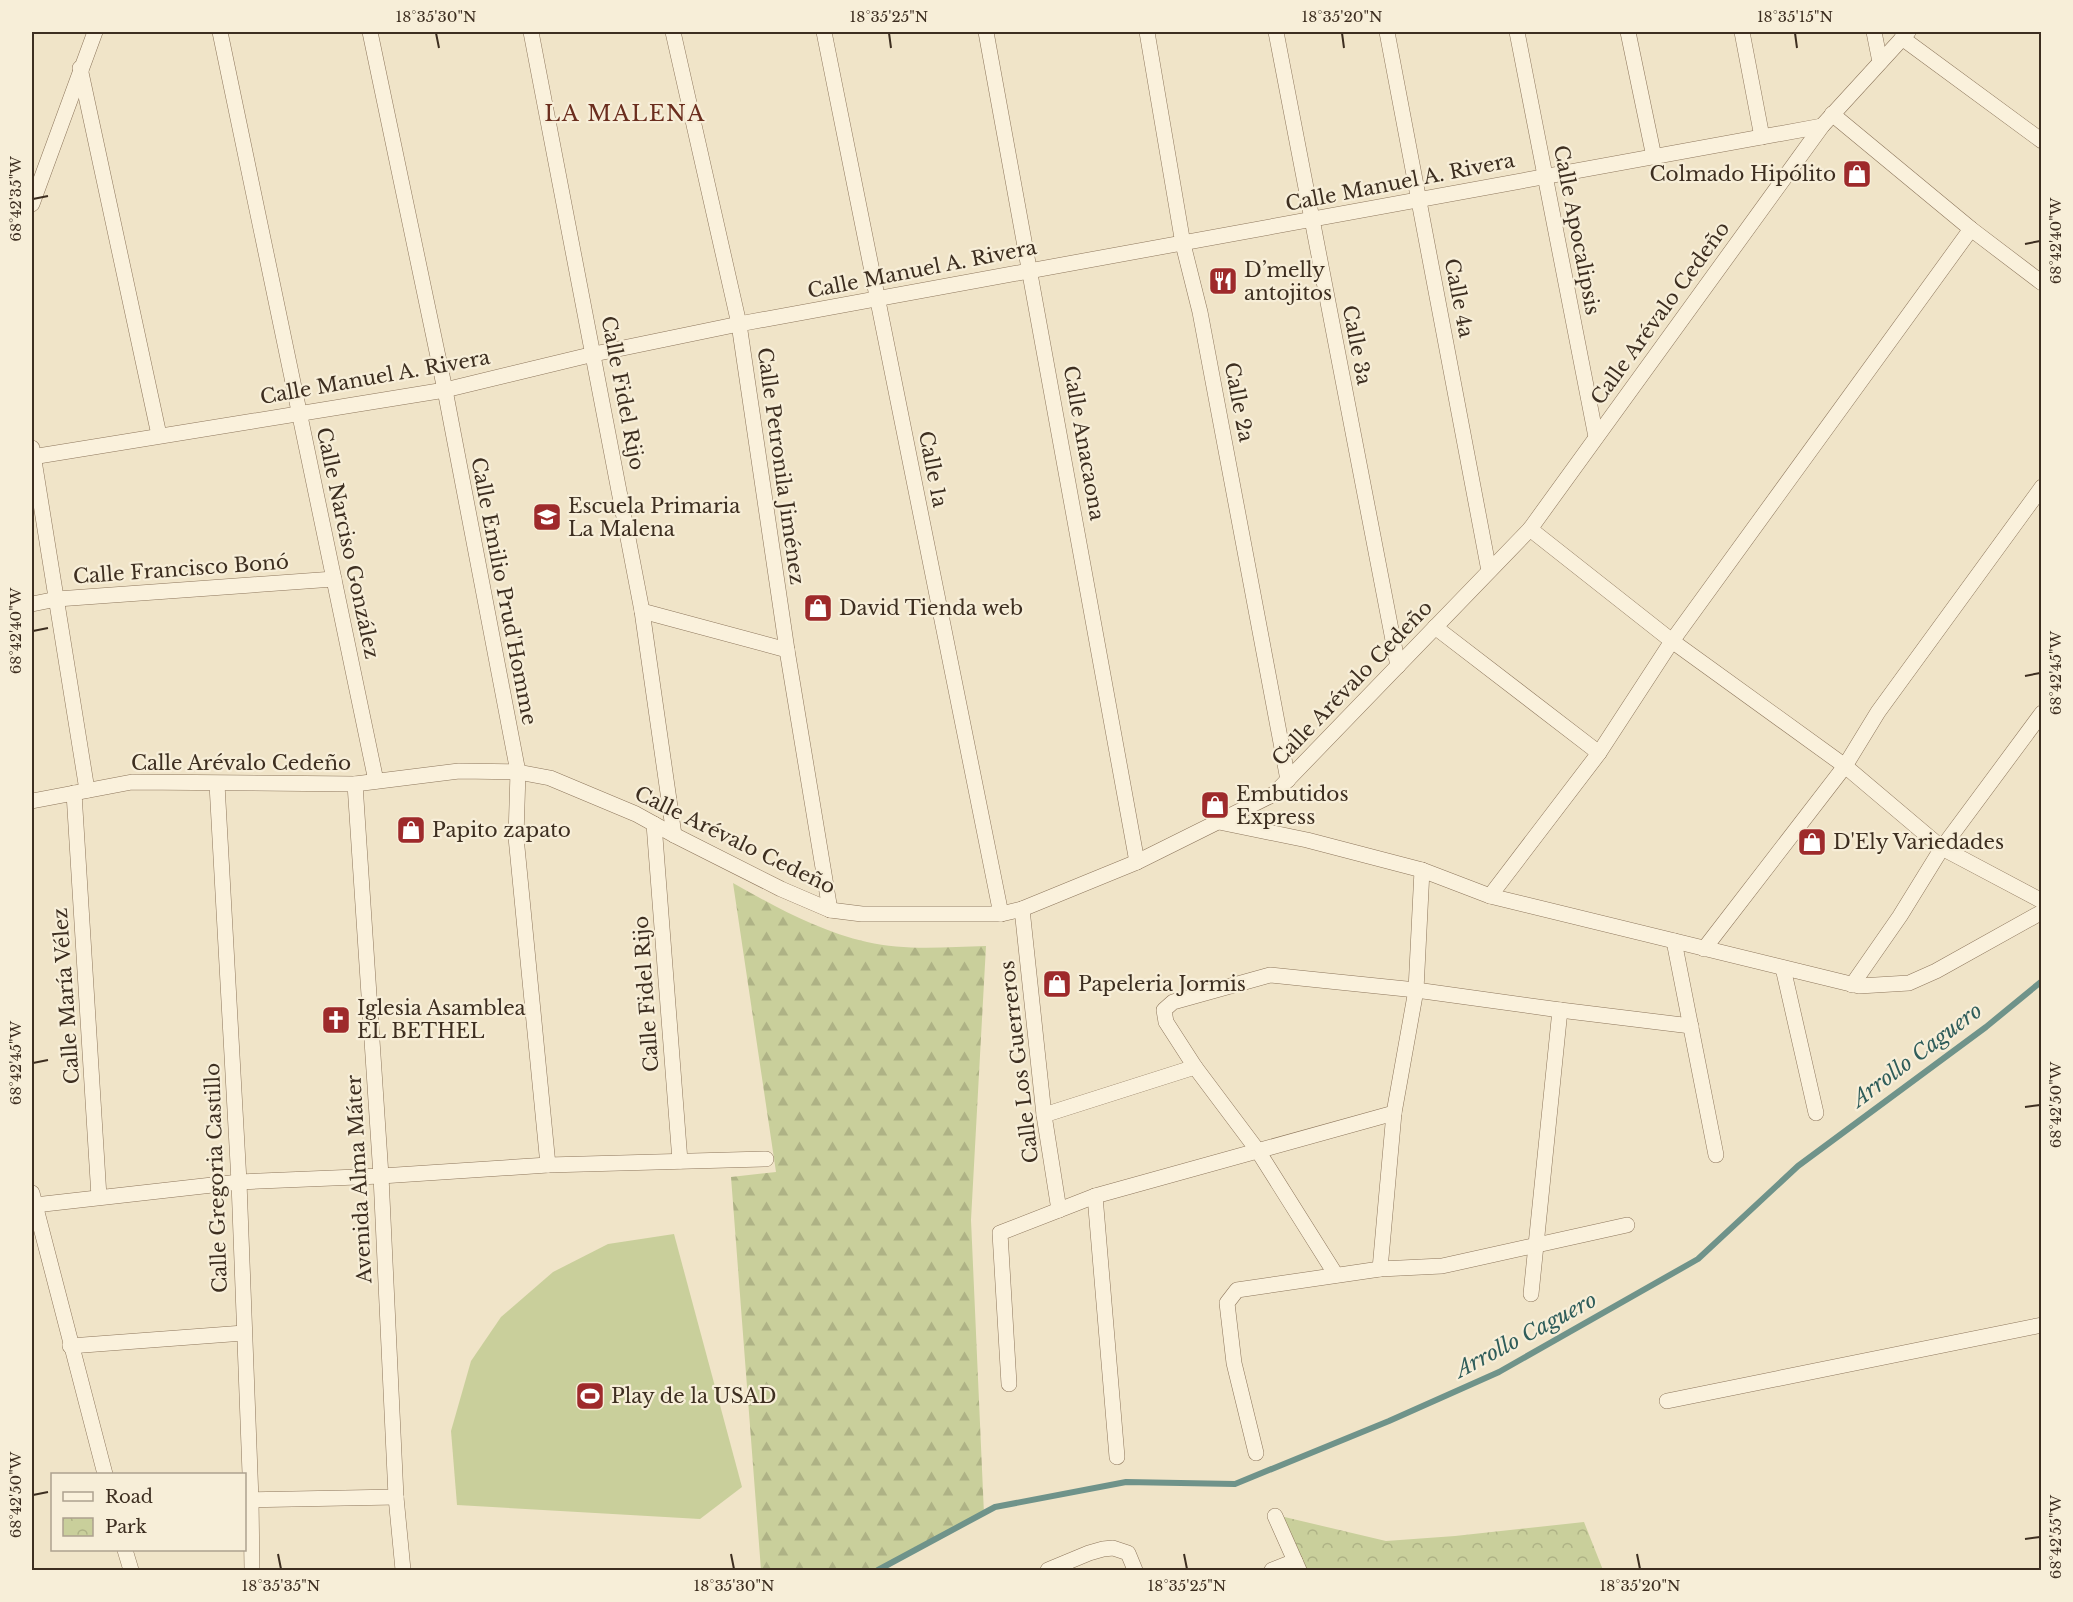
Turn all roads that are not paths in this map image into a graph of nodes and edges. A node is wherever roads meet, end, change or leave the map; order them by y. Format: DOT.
graph roads {
  1 [pos="95,32"];
  2 [pos="220,32"];
  3 [pos="370,32"];
  4 [pos="531,32"];
  5 [pos="673,32"];
  6 [pos="824,32"];
  7 [pos="986,32"];
  8 [pos="1147,32"];
  9 [pos="1276,32"];
  10 [pos="1387,32"];
  11 [pos="1517,32"];
  12 [pos="1628,32"];
  13 [pos="1742,32"];
  14 [pos="1875,32"];
  15 [pos="1905,35"];
  16 [pos="1880,62"];
  17 [pos="80,68"];
  18 [pos="1832,114"];
  19 [pos="1822,126"];
  20 [pos="1762,137"];
  21 [pos="2042,141"];
  22 [pos="1654,157"];
  23 [pos="1545,177"];
  24 [pos="1419,200"];
  25 [pos="32,204"];
  26 [pos="1312,220"];
  27 [pos="1971,229"];
  28 [pos="1183,244"];
  29 [pos="1031,270"];
  30 [pos="2041,281"];
  31 [pos="878,298"];
  32 [pos="739,324"];
  33 [pos="594,354"];
  34 [pos="445,390"];
  35 [pos="300,412"];
  36 [pos="159,435"];
  37 [pos="1596,437"];
  38 [pos="32,454"];
  39 [pos="2042,487"];
  40 [pos="1530,529"];
  41 [pos="1489,571"];
  42 [pos="334,579"];
  43 [pos="57,598"];
  44 [pos="32,604"];
  45 [pos="642,611"];
  46 [pos="1435,627"];
  47 [pos="1672,641"];
  48 [pos="787,650"];
  49 [pos="1398,666"];
  50 [pos="2042,713"];
  51 [pos="1599,753"];
  52 [pos="1845,766"];
  53 [pos="518,772"];
  54 [pos="1288,780"];
  55 [pos="376,781"];
  56 [pos="217,784"];
  57 [pos="355,784"];
  58 [pos="81,792"];
  59 [pos="32,801"];
  60 [pos="1219,822"];
  61 [pos="654,824"];
  62 [pos="674,835"];
  63 [pos="1942,848"];
  64 [pos="1137,862"];
  65 [pos="1422,870"];
  66 [pos="1490,896"];
  67 [pos="2042,901"];
  68 [pos="1022,909"];
  69 [pos="830,910"];
  70 [pos="2042,912"];
  71 [pos="1001,914"];
  72 [pos="1674,941"];
  73 [pos="1704,949"];
  74 [pos="1783,968"];
  75 [pos="1852,985"];
  76 [pos="1416,990"];
  77 [pos="1560,1010"];
  78 [pos="1691,1026"];
  79 [pos="1195,1067"];
  80 [pos="1394,1113"];
  81 [pos="1816,1113"];
  82 [pos="1044,1114"];
  83 [pos="1258,1151"];
  84 [pos="1716,1155"];
  85 [pos="766,1158"];
  86 [pos="680,1161"];
  87 [pos="548,1165"];
  88 [pos="381,1176"];
  89 [pos="239,1182"];
  90 [pos="1095,1196"];
  91 [pos="99,1197"];
  92 [pos="33,1199"];
  93 [pos="1059,1210"];
  94 [pos="1627,1224"];
  95 [pos="1536,1245"];
  96 [pos="1380,1269"];
  97 [pos="1336,1275"];
  98 [pos="1531,1294"];
  99 [pos="2042,1325"];
  100 [pos="244,1333"];
  101 [pos="70,1346"];
  102 [pos="1009,1384"];
  103 [pos="1666,1401"];
  104 [pos="1256,1453"];
  105 [pos="1117,1457"];
  106 [pos="105,1473"];
  107 [pos="396,1497"];
  108 [pos="248,1500"];
  109 [pos="1275,1516"];
  110 [pos="125,1551"];
  111 [pos="1297,1566"];
  112 [pos="131,1570"];
  113 [pos="252,1570"];
  114 [pos="403,1570"];
  115 [pos="1047,1570"];
  116 [pos="1135,1570"];
  117 [pos="1272,1570"];
  1 -- 17 [label="street"];
  2 -- 35 [label="street, Calle Narciso González"];
  3 -- 34 [label="street, Calle Emilio Prud'Homme"];
  4 -- 33 [label="street, Calle Fidel Rijo"];
  5 -- 32 [label="street, Calle Petronila Jiménez"];
  6 -- 31 [label="street, Calle 1a"];
  7 -- 29 [label="street, Calle Anacaona"];
  8 -- 28 [label="street, Calle 2a"];
  9 -- 26 [label="street, Calle 3a"];
  10 -- 24 [label="street, Calle 4a"];
  11 -- 23 [label="street, Calle Apocalipsis"];
  12 -- 22 [label="street"];
  13 -- 20 [label="street"];
  14 -- 16 [label="street"];
  15 -- 16 [label="street, Calle Arévalo Cedeño"];
  15 -- 21 [label="street"];
  16 -- 18 [label="street, Calle Arévalo Cedeño"];
  17 -- 25 [label="street"];
  17 -- 36 [label="street"];
  18 -- 19 [label="street, Calle Arévalo Cedeño"];
  18 -- 27 [label="street"];
  19 -- 20 [label="street, Calle Manuel A. Rivera"];
  19 -- 37 [label="street, Calle Arévalo Cedeño"];
  20 -- 22 [label="street, Calle Manuel A. Rivera"];
  22 -- 23 [label="street, Calle Manuel A. Rivera"];
  23 -- 24 [label="street, Calle Manuel A. Rivera"];
  23 -- 37 [label="street, Calle Apocalipsis"];
  24 -- 26 [label="street, Calle Manuel A. Rivera"];
  24 -- 41 [label="street, Calle 4a"];
  26 -- 28 [label="street, Calle Manuel A. Rivera"];
  26 -- 49 [label="street, Calle 3a"];
  27 -- 30 [label="street"];
  27 -- 47 [label="street"];
  28 -- 29 [label="street, Calle Manuel A. Rivera"];
  28 -- 54 [label="street, Calle 2a"];
  29 -- 31 [label="street, Calle Manuel A. Rivera"];
  29 -- 64 [label="street, Calle Anacaona"];
  31 -- 32 [label="street, Calle Manuel A. Rivera"];
  31 -- 71 [label="street, Calle 1a"];
  32 -- 33 [label="street, Calle Manuel A. Rivera"];
  32 -- 48 [label="street, Calle Petronila Jiménez"];
  33 -- 34 [label="street, Calle Manuel A. Rivera"];
  33 -- 45 [label="street, Calle Fidel Rijo"];
  34 -- 35 [label="street, Calle Manuel A. Rivera"];
  34 -- 53 [label="street, Calle Emilio Prud'Homme"];
  35 -- 36 [label="street, Calle Manuel A. Rivera"];
  35 -- 42 [label="street, Calle Narciso González"];
  36 -- 38 [label="street, Calle Manuel A. Rivera"];
  37 -- 40 [label="street, Calle Arévalo Cedeño"];
  38 -- 43 [label="street, Calle María Vélez"];
  39 -- 52 [label="street"];
  40 -- 41 [label="street, Calle Arévalo Cedeño"];
  40 -- 47 [label="street"];
  41 -- 46 [label="street, Calle Arévalo Cedeño"];
  42 -- 43 [label="street, Calle Francisco Bonó"];
  42 -- 55 [label="street, Calle Narciso González"];
  43 -- 44 [label="street, Calle Francisco Bonó"];
  43 -- 58 [label="street, Calle María Vélez"];
  45 -- 48 [label="street"];
  45 -- 62 [label="street, Calle Fidel Rijo"];
  46 -- 49 [label="street, Calle Arévalo Cedeño"];
  46 -- 51 [label="street"];
  47 -- 51 [label="street"];
  47 -- 52 [label="street"];
  48 -- 69 [label="street, Calle Petronila Jiménez"];
  49 -- 54 [label="street, Calle Arévalo Cedeño"];
  50 -- 63 [label="street"];
  51 -- 66 [label="street"];
  52 -- 63 [label="street"];
  52 -- 73 [label="street"];
  53 -- 55 [label="street, Calle Arévalo Cedeño"];
  53 -- 61 [label="street, Calle Arévalo Cedeño"];
  53 -- 87 [label="street, Calle Emilio Prud'Homme"];
  54 -- 60 [label="street, Calle Arévalo Cedeño"];
  55 -- 57 [label="street, Calle Arévalo Cedeño"];
  56 -- 57 [label="street, Calle Arévalo Cedeño"];
  56 -- 58 [label="street, Calle Arévalo Cedeño"];
  56 -- 89 [label="street, Calle Gregoria Castillo"];
  57 -- 88 [label="street, Avenida Alma Máter"];
  58 -- 59 [label="street, Calle Arévalo Cedeño"];
  58 -- 91 [label="street, Calle María Vélez"];
  60 -- 64 [label="street, Calle Arévalo Cedeño"];
  60 -- 65 [label="street"];
  61 -- 62 [label="street, Calle Arévalo Cedeño"];
  61 -- 86 [label="street, Calle Fidel Rijo"];
  62 -- 69 [label="street, Calle Arévalo Cedeño"];
  63 -- 67 [label="street"];
  63 -- 75 [label="street"];
  64 -- 68 [label="street, Calle Arévalo Cedeño"];
  65 -- 66 [label="street"];
  65 -- 76 [label="street"];
  66 -- 72 [label="street"];
  68 -- 71 [label="street, Calle Arévalo Cedeño"];
  68 -- 82 [label="street, Calle Los Guerreros"];
  69 -- 71 [label="street, Calle Arévalo Cedeño"];
  70 -- 75 [label="street"];
  72 -- 73 [label="street"];
  72 -- 78 [label="street"];
  73 -- 74 [label="street"];
  74 -- 75 [label="street"];
  74 -- 81 [label="street"];
  76 -- 77 [label="street"];
  76 -- 79 [label="street"];
  76 -- 80 [label="street"];
  77 -- 78 [label="street"];
  77 -- 95 [label="street"];
  78 -- 84 [label="street"];
  79 -- 82 [label="street"];
  79 -- 83 [label="street"];
  80 -- 83 [label="street"];
  80 -- 96 [label="street"];
  82 -- 93 [label="street, Calle Los Guerreros"];
  83 -- 90 [label="street"];
  83 -- 97 [label="street"];
  85 -- 86 [label="street"];
  86 -- 87 [label="street"];
  87 -- 88 [label="street"];
  88 -- 89 [label="street"];
  88 -- 107 [label="street, Avenida Alma Máter"];
  89 -- 91 [label="street"];
  89 -- 100 [label="street, Calle Gregoria Castillo"];
  90 -- 93 [label="street"];
  90 -- 105 [label="street"];
  91 -- 92 [label="street"];
  92 -- 101 [label="street"];
  93 -- 102 [label="street"];
  94 -- 95 [label="street"];
  95 -- 96 [label="street"];
  95 -- 98 [label="street"];
  96 -- 97 [label="street"];
  97 -- 104 [label="street"];
  99 -- 103 [label="street"];
  100 -- 101 [label="street"];
  100 -- 108 [label="street, Calle Gregoria Castillo"];
  101 -- 106 [label="street"];
  107 -- 108 [label="street"];
  107 -- 114 [label="street, Avenida Alma Máter"];
  108 -- 113 [label="street, Calle Gregoria Castillo"];
  109 -- 111 [label="street"];
  110 -- 112 [label="street"];
  111 -- 117 [label="street"];
  115 -- 116 [label="street"];
}
